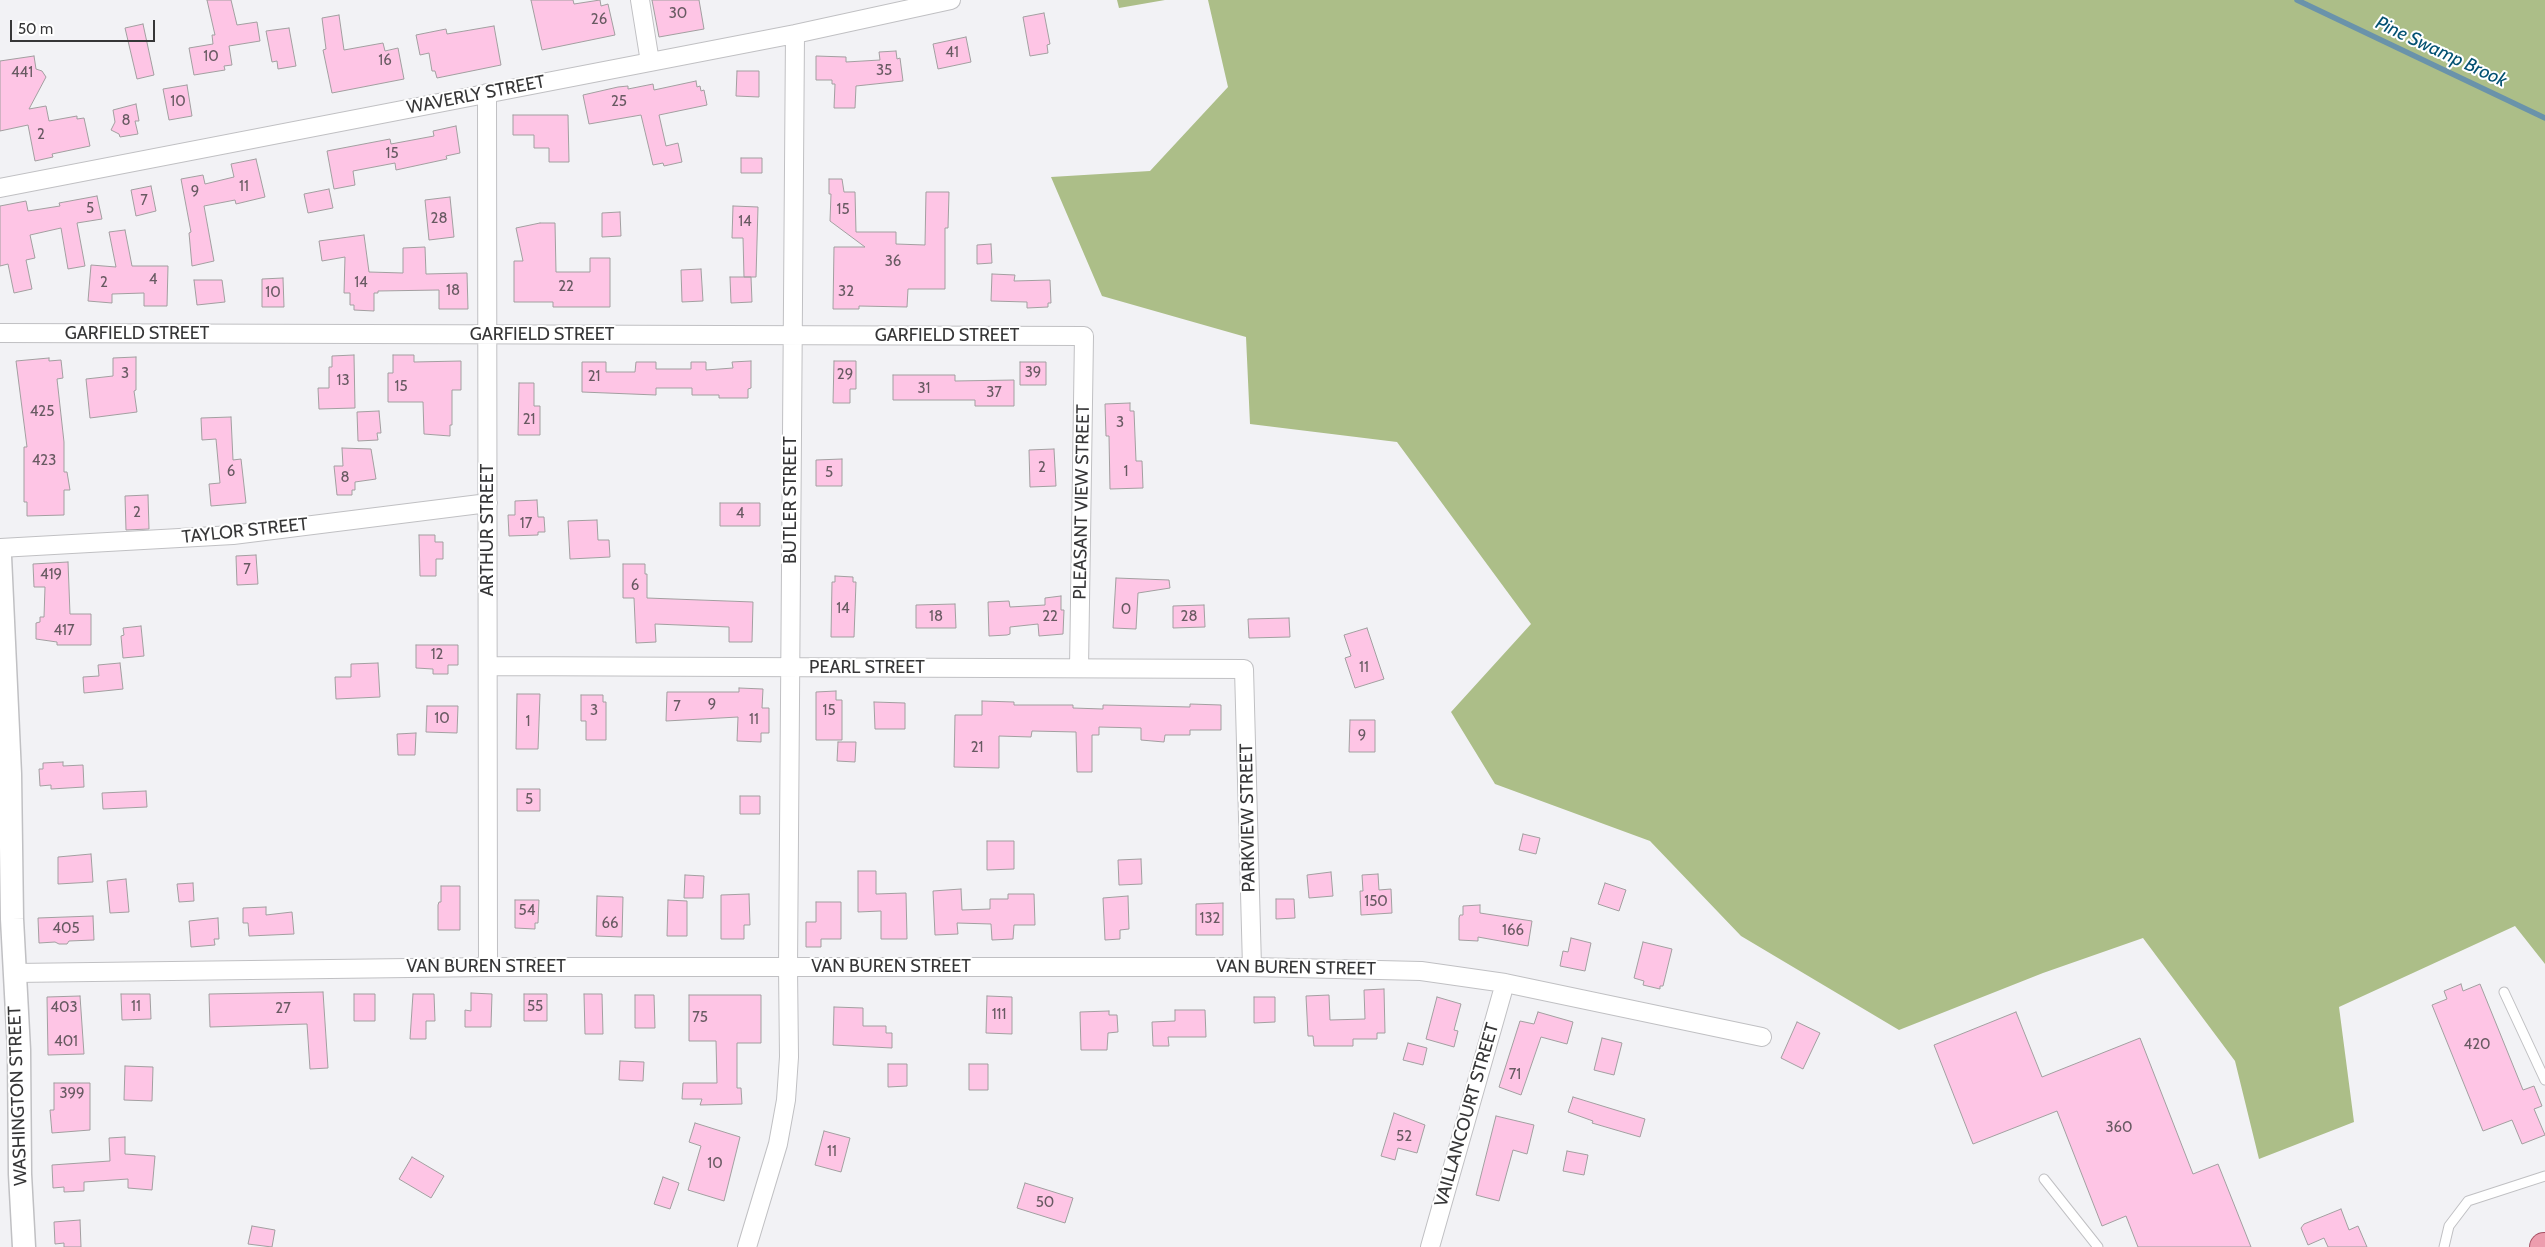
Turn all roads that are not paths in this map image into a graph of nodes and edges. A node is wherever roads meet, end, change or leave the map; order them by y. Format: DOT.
graph roads {
  1 [pos="640,0"];
  2 [pos="951,0"];
  3 [pos="795,34"];
  4 [pos="650,62"];
  5 [pos="487,93"];
  6 [pos="0,188"];
  7 [pos="0,334"];
  8 [pos="487,335"];
  9 [pos="792,335"];
  10 [pos="1084,336"];
  11 [pos="488,503"];
  12 [pos="0,548"];
  13 [pos="0,556"];
  14 [pos="489,666"];
  15 [pos="790,667"];
  16 [pos="1080,668"];
  17 [pos="1244,669"];
  18 [pos="3,671"];
  19 [pos="488,967"];
  20 [pos="788,967"];
  21 [pos="1252,967"];
  22 [pos="14,973"];
  23 [pos="1505,983"];
  24 [pos="2504,992"];
  25 [pos="1762,1037"];
  26 [pos="2545,1080"];
  27 [pos="2545,1176"];
  28 [pos="2044,1179"];
  29 [pos="24,1247"];
  30 [pos="748,1247"];
  31 [pos="1430,1247"];
  32 [pos="2098,1247"];
  33 [pos="2444,1247"];
  1 -- 4 [label="street"];
  2 -- 3 [label="street, WAVERLY STREET"];
  3 -- 4 [label="street, WAVERLY STREET"];
  3 -- 9 [label="street, BUTLER STREET"];
  4 -- 5 [label="street, WAVERLY STREET"];
  5 -- 6 [label="street, WAVERLY STREET"];
  5 -- 8 [label="street, ARTHUR STREET"];
  7 -- 8 [label="street, GARFIELD STREET"];
  8 -- 9 [label="street, GARFIELD STREET"];
  8 -- 11 [label="street, ARTHUR STREET"];
  9 -- 10 [label="street, GARFIELD STREET"];
  9 -- 15 [label="street, BUTLER STREET"];
  10 -- 16 [label="street, PLEASANT VIEW STREET"];
  11 -- 12 [label="street, TAYLOR STREET"];
  11 -- 14 [label="street, ARTHUR STREET"];
  13 -- 18 [label="street, WASHINGTON STREET"];
  14 -- 15 [label="street, PEARL STREET"];
  14 -- 19 [label="street, ARTHUR STREET"];
  15 -- 16 [label="street, PEARL STREET"];
  15 -- 20 [label="street, BUTLER STREET"];
  16 -- 17 [label="street, PEARL STREET"];
  17 -- 21 [label="street, PARKVIEW STREET"];
  18 -- 22 [label="street, WASHINGTON STREET"];
  19 -- 20 [label="street, VAN BUREN STREET"];
  19 -- 22 [label="street, VAN BUREN STREET"];
  20 -- 21 [label="street, VAN BUREN STREET"];
  20 -- 30 [label="street, BUTLER STREET"];
  21 -- 23 [label="street, VAN BUREN STREET"];
  22 -- 29 [label="street, WASHINGTON STREET"];
  23 -- 25 [label="street, VAN BUREN STREET"];
  23 -- 31 [label="street, VAILLANCOURT STREET"];
  24 -- 26 [label="lane"];
  27 -- 33 [label="lane"];
  28 -- 32 [label="lane"];
}
